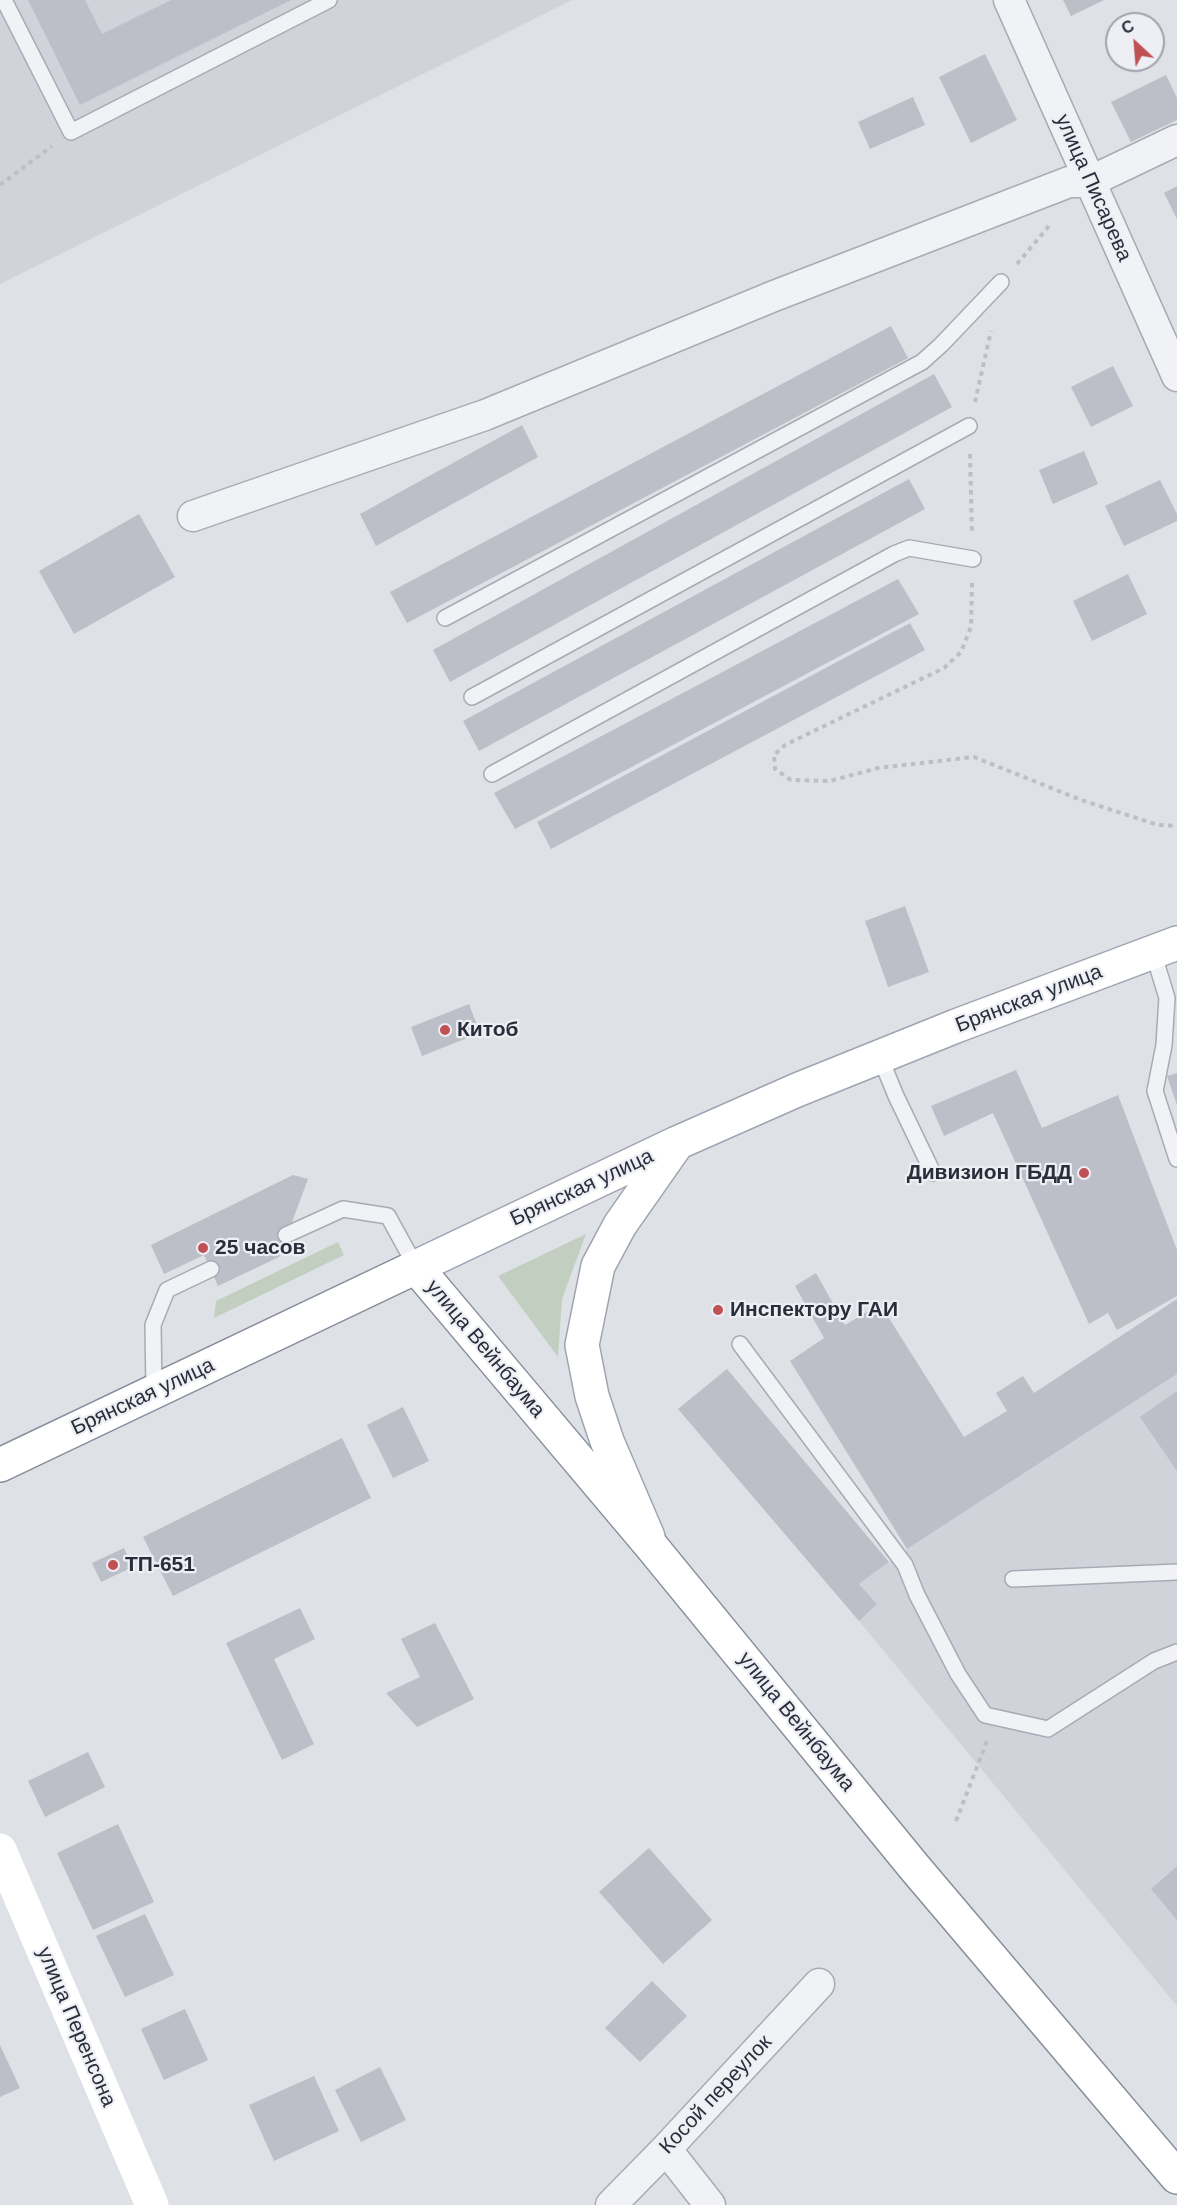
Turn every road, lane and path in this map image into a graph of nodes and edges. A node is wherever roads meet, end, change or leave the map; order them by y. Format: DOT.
graph roads {
  1 [pos="4,0"];
  2 [pos="329,0"];
  3 [pos="1010,0"];
  4 [pos="71,132"];
  5 [pos="1177,140"];
  6 [pos="1079,182"];
  7 [pos="0,185"];
  8 [pos="1001,282"];
  9 [pos="1177,376"];
  10 [pos="969,426"];
  11 [pos="193,516"];
  12 [pos="973,559"];
  13 [pos="445,618"];
  14 [pos="472,696"];
  15 [pos="775,769"];
  16 [pos="492,774"];
  17 [pos="1177,826"];
  18 [pos="1165,948"];
  19 [pos="880,1057"];
  20 [pos="677,1143"];
  21 [pos="1177,1160"];
  22 [pos="933,1173"];
  23 [pos="286,1234"];
  24 [pos="416,1267"];
  25 [pos="211,1269"];
  26 [pos="740,1344"];
  27 [pos="154,1391"];
  28 [pos="0,1465"];
  29 [pos="652,1546"];
  30 [pos="1177,1572"];
  31 [pos="1013,1579"];
  32 [pos="1177,1652"];
  33 [pos="989,1737"];
  34 [pos="956,1821"];
  35 [pos="0,1850"];
  36 [pos="819,1984"];
  37 [pos="666,2149"];
  38 [pos="1177,2176"];
  39 [pos="147,2203"];
  40 [pos="611,2205"];
  41 [pos="710,2205"];
  1 -- 4 [label="lane"];
  2 -- 4 [label="lane"];
  3 -- 6 [label="street, улица Писарева"];
  4 -- 7 [label="path"];
  5 -- 6 [label="street"];
  6 -- 8 [label="path"];
  6 -- 9 [label="street, улица Писарева"];
  6 -- 11 [label="street"];
  8 -- 13 [label="lane"];
  10 -- 14 [label="lane"];
  12 -- 16 [label="lane"];
  15 -- 17 [label="path"];
  18 -- 19 [label="main road, Брянская улица"];
  18 -- 21 [label="lane"];
  19 -- 20 [label="main road, Брянская улица"];
  19 -- 22 [label="lane"];
  20 -- 24 [label="main road, Брянская улица"];
  20 -- 29 [label="main road"];
  23 -- 24 [label="lane"];
  24 -- 27 [label="main road, Брянская улица"];
  24 -- 29 [label="main road, улица Вейнбаума"];
  25 -- 27 [label="lane"];
  26 -- 32 [label="lane"];
  27 -- 28 [label="main road, Брянская улица"];
  29 -- 38 [label="main road, улица Вейнбаума"];
  30 -- 31 [label="lane"];
  33 -- 34 [label="path"];
  35 -- 39 [label="main road, улица Перенсона"];
  36 -- 37 [label="street, Косой переулок"];
  37 -- 40 [label="street, Косой переулок"];
  37 -- 41 [label="street"];
}
